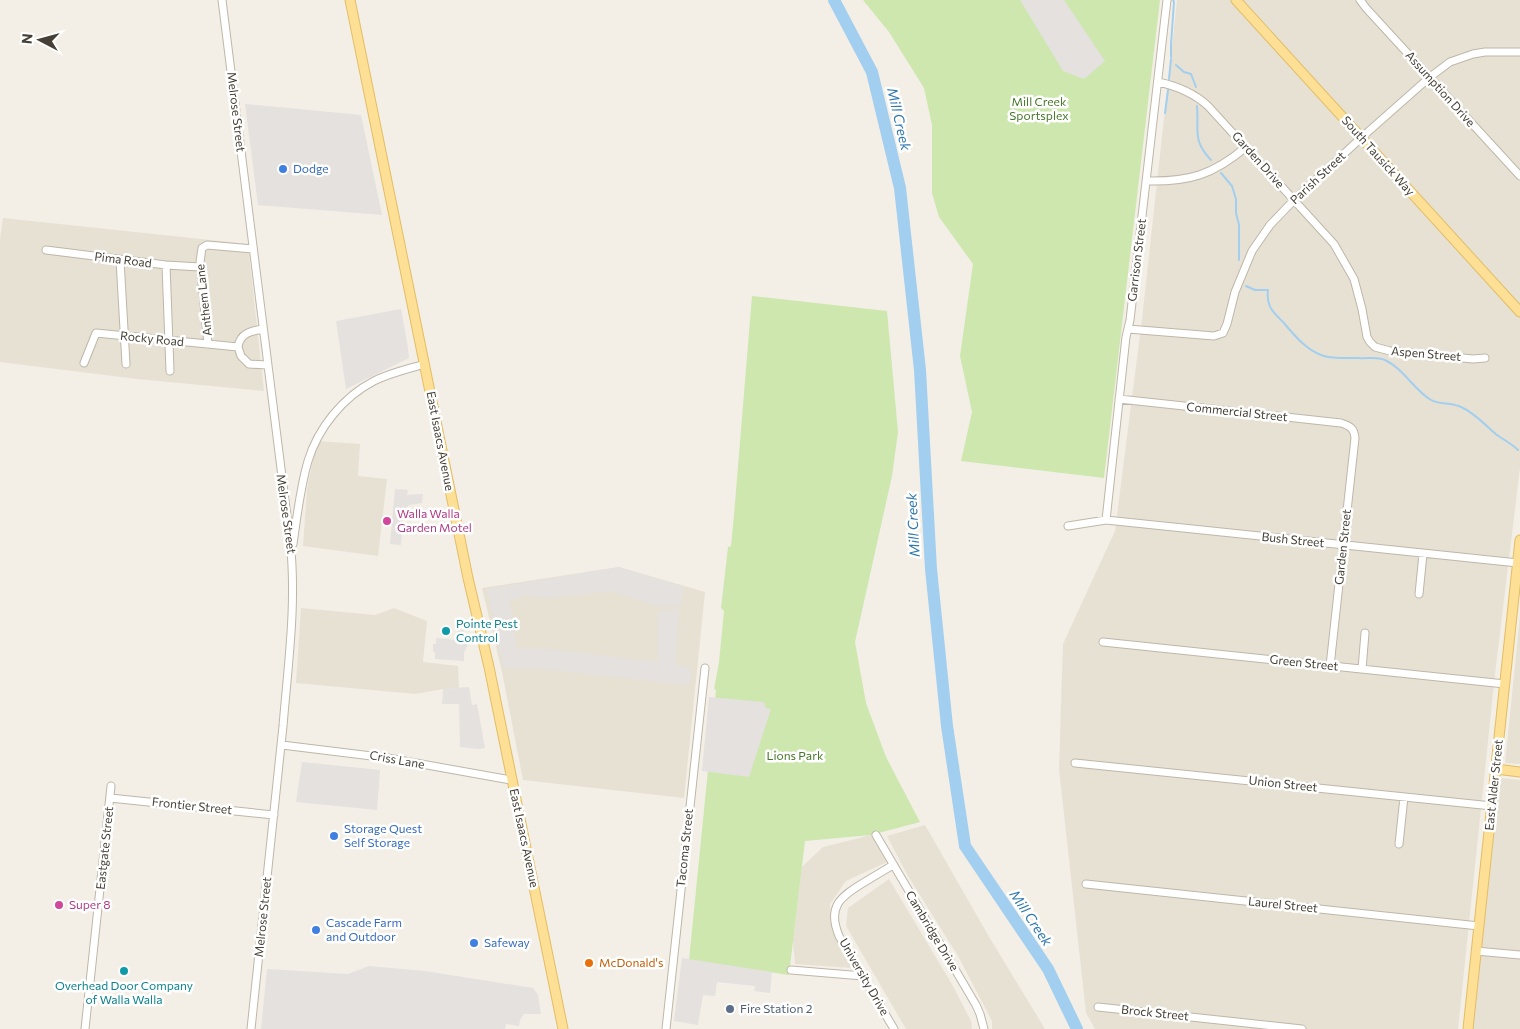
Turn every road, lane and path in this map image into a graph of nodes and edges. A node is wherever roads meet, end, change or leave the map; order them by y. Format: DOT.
graph roads {
  1 [pos="222,0"];
  2 [pos="350,0"];
  3 [pos="1167,0"];
  4 [pos="1236,0"];
  5 [pos="1360,0"];
  6 [pos="1520,52"];
  7 [pos="1430,77"];
  8 [pos="1158,82"];
  9 [pos="1361,138"];
  10 [pos="1246,147"];
  11 [pos="1520,176"];
  12 [pos="1146,180"];
  13 [pos="1294,200"];
  14 [pos="253,249"];
  15 [pos="46,250"];
  16 [pos="120,260"];
  17 [pos="166,265"];
  18 [pos="200,267"];
  19 [pos="1520,312"];
  20 [pos="263,329"];
  21 [pos="1128,329"];
  22 [pos="124,336"];
  23 [pos="169,340"];
  24 [pos="1370,342"];
  25 [pos="208,344"];
  26 [pos="238,347"];
  27 [pos="1485,358"];
  28 [pos="84,363"];
  29 [pos="126,364"];
  30 [pos="425,364"];
  31 [pos="267,365"];
  32 [pos="170,371"];
  33 [pos="1119,399"];
  34 [pos="1352,428"];
  35 [pos="1106,520"];
  36 [pos="1068,526"];
  37 [pos="1520,540"];
  38 [pos="1343,545"];
  39 [pos="292,552"];
  40 [pos="1423,554"];
  41 [pos="1518,563"];
  42 [pos="1419,594"];
  43 [pos="1366,633"];
  44 [pos="1103,642"];
  45 [pos="1330,666"];
  46 [pos="705,668"];
  47 [pos="1362,669"];
  48 [pos="1505,684"];
  49 [pos="282,745"];
  50 [pos="1075,763"];
  51 [pos="1496,769"];
  52 [pos="1520,772"];
  53 [pos="512,780"];
  54 [pos="112,786"];
  55 [pos="1404,797"];
  56 [pos="110,798"];
  57 [pos="1492,806"];
  58 [pos="274,815"];
  59 [pos="876,835"];
  60 [pos="1399,844"];
  61 [pos="893,865"];
  62 [pos="1086,884"];
  63 [pos="1479,926"];
  64 [pos="1476,951"];
  65 [pos="1520,955"];
  66 [pos="792,970"];
  67 [pos="863,976"];
  68 [pos="1098,1007"];
  69 [pos="85,1029"];
  70 [pos="251,1029"];
  71 [pos="564,1029"];
  72 [pos="666,1029"];
  73 [pos="894,1029"];
  74 [pos="984,1029"];
  75 [pos="1302,1029"];
  76 [pos="1468,1029"];
  1 -- 14 [label="street, Melrose Street"];
  2 -- 30 [label="main road, East Isaacs Avenue"];
  3 -- 8 [label="street, Garrison Street"];
  4 -- 9 [label="main road, South Tausick Way"];
  5 -- 7 [label="street, Assumption Drive"];
  6 -- 7 [label="street, Parish Street"];
  7 -- 9 [label="street, Parish Street"];
  7 -- 11 [label="street, Assumption Drive"];
  8 -- 10 [label="street, Garden Drive"];
  8 -- 12 [label="street, Garrison Street"];
  9 -- 13 [label="street, Parish Street"];
  9 -- 19 [label="main road, South Tausick Way"];
  10 -- 12 [label="street"];
  10 -- 13 [label="street, Garden Drive"];
  12 -- 21 [label="street, Garrison Street"];
  13 -- 21 [label="street, Parish Street"];
  13 -- 24 [label="street, Garden Drive"];
  14 -- 18 [label="street, Anthem Lane"];
  14 -- 20 [label="street, Melrose Street"];
  15 -- 16 [label="street, Pima Road"];
  16 -- 17 [label="street, Pima Road"];
  16 -- 22 [label="street"];
  17 -- 18 [label="street, Pima Road"];
  17 -- 23 [label="street"];
  18 -- 25 [label="street, Anthem Lane"];
  20 -- 26 [label="street"];
  20 -- 31 [label="street, Melrose Street"];
  21 -- 33 [label="street, Garrison Street"];
  22 -- 23 [label="street, Rocky Road"];
  22 -- 28 [label="street, Rocky Road"];
  22 -- 29 [label="street"];
  23 -- 25 [label="street, Rocky Road"];
  23 -- 32 [label="street"];
  24 -- 27 [label="street, Aspen Street"];
  25 -- 26 [label="street, Rocky Road"];
  26 -- 31 [label="street"];
  30 -- 39 [label="street"];
  30 -- 53 [label="main road, East Isaacs Avenue"];
  31 -- 39 [label="street, Melrose Street"];
  33 -- 34 [label="street, Commercial Street"];
  33 -- 35 [label="street, Garrison Street"];
  34 -- 38 [label="street, Garden Street"];
  35 -- 36 [label="street, Bush Street"];
  35 -- 38 [label="street, Bush Street"];
  37 -- 41 [label="main road, East Alder Street"];
  38 -- 40 [label="street, Bush Street"];
  38 -- 45 [label="street, Garden Street"];
  39 -- 49 [label="street, Melrose Street"];
  40 -- 41 [label="street, Bush Street"];
  40 -- 42 [label="street"];
  41 -- 48 [label="main road, East Alder Street"];
  43 -- 47 [label="street"];
  44 -- 45 [label="street, Green Street"];
  45 -- 47 [label="street, Green Street"];
  46 -- 72 [label="street, Tacoma Street"];
  47 -- 48 [label="street, Green Street"];
  48 -- 51 [label="main road, East Alder Street"];
  49 -- 53 [label="street, Criss Lane"];
  49 -- 58 [label="street, Melrose Street"];
  50 -- 55 [label="street, Union Street"];
  51 -- 52 [label="main road"];
  51 -- 57 [label="main road, East Alder Street"];
  53 -- 71 [label="main road, East Isaacs Avenue"];
  54 -- 56 [label="street, Eastgate Street"];
  55 -- 57 [label="street, Union Street"];
  55 -- 60 [label="street"];
  56 -- 58 [label="street, Frontier Street"];
  56 -- 69 [label="street, Eastgate Street"];
  57 -- 63 [label="main road, East Alder Street"];
  58 -- 70 [label="street, Melrose Street"];
  59 -- 61 [label="street, Cambridge Drive"];
  61 -- 67 [label="street, University Drive"];
  61 -- 74 [label="street, Cambridge Drive"];
  62 -- 63 [label="street, Laurel Street"];
  63 -- 64 [label="main road, East Alder Street"];
  64 -- 65 [label="street"];
  64 -- 76 [label="main road, East Alder Street"];
  66 -- 67 [label="street"];
  67 -- 73 [label="street, University Drive"];
  68 -- 75 [label="street, Brock Street"];
}
